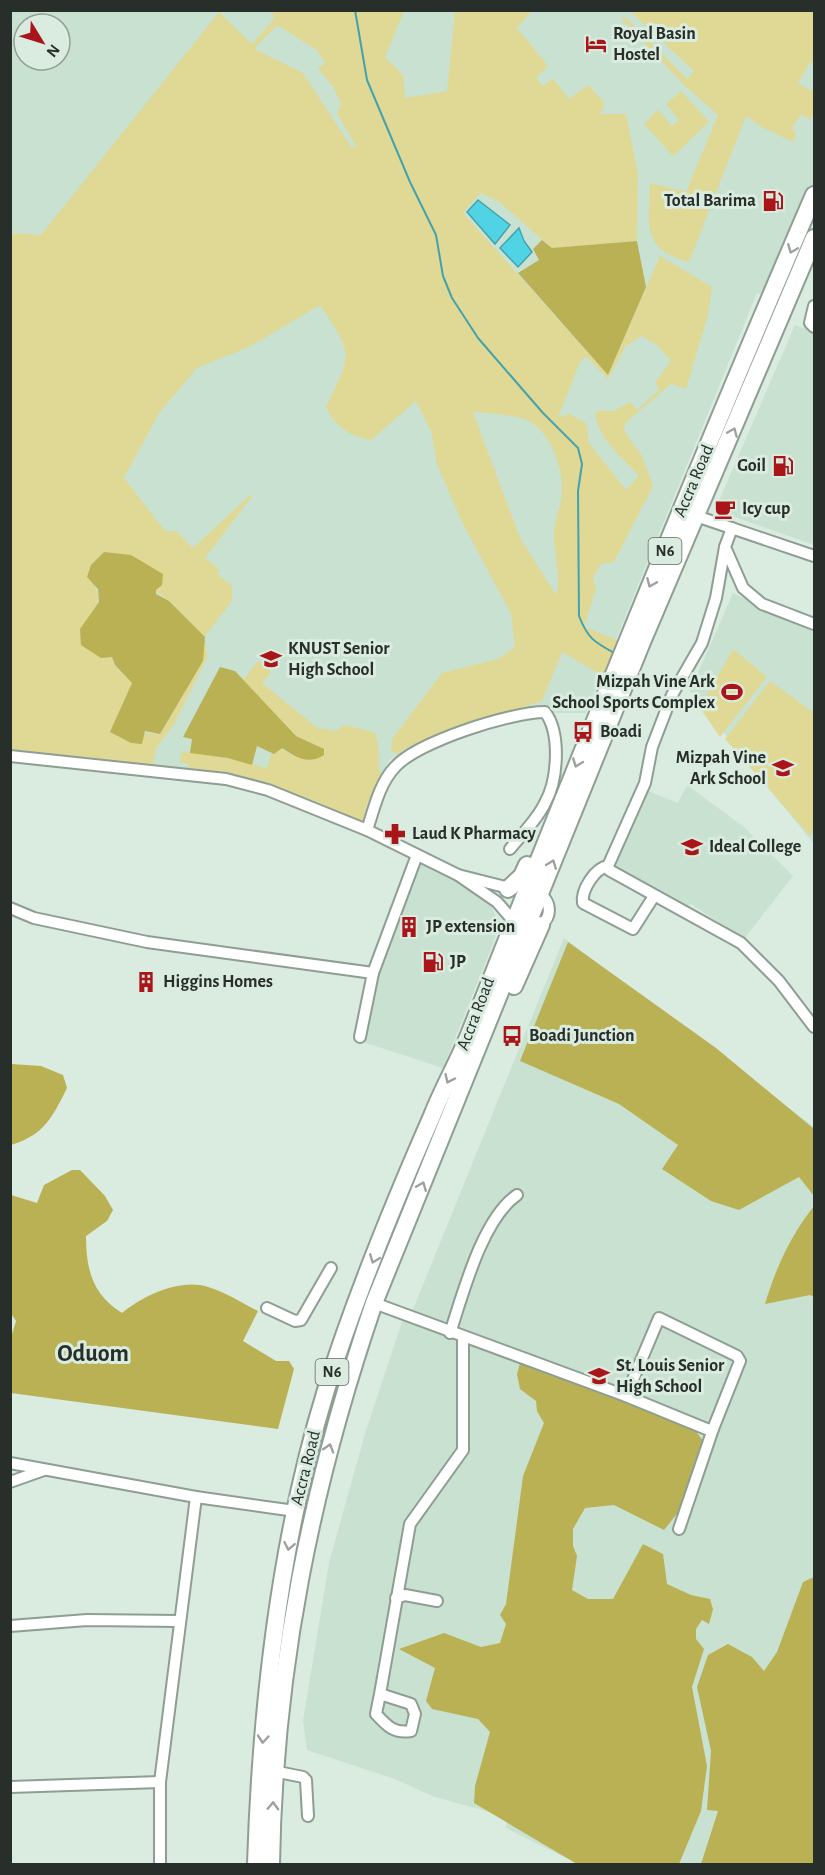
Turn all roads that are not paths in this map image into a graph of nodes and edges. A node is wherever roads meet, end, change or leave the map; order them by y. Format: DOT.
graph roads {
  1 [pos="814,195"];
  2 [pos="814,238"];
  3 [pos="814,306"];
  4 [pos="814,327"];
  5 [pos="696,516"];
  6 [pos="732,528"];
  7 [pos="725,547"];
  8 [pos="814,556"];
  9 [pos="814,624"];
  10 [pos="10,756"];
  11 [pos="367,830"];
  12 [pos="510,849"];
  13 [pos="417,855"];
  14 [pos="608,866"];
  15 [pos="458,875"];
  16 [pos="525,891"];
  17 [pos="654,896"];
  18 [pos="10,908"];
  19 [pos="526,925"];
  20 [pos="373,973"];
  21 [pos="814,1027"];
  22 [pos="360,1037"];
  23 [pos="518,1195"];
  24 [pos="331,1268"];
  25 [pos="374,1303"];
  26 [pos="267,1308"];
  27 [pos="450,1333"];
  28 [pos="463,1338"];
  29 [pos="626,1396"];
  30 [pos="712,1429"];
  31 [pos="10,1463"];
  32 [pos="44,1470"];
  33 [pos="10,1482"];
  34 [pos="196,1497"];
  35 [pos="295,1511"];
  36 [pos="679,1529"];
  37 [pos="396,1598"];
  38 [pos="437,1601"];
  39 [pos="179,1622"];
  40 [pos="10,1626"];
  41 [pos="380,1694"];
  42 [pos="273,1771"];
  43 [pos="160,1782"];
  44 [pos="10,1787"];
  45 [pos="308,1816"];
  46 [pos="160,1864"];
  47 [pos="256,1864"];
  48 [pos="271,1864"];
  1 -- 16 [label="highway, Accra Road / N6, one-way"];
  5 -- 2 [label="highway, Accra Road / N6, one-way"];
  3 -- 4 [label="street"];
  5 -- 6 [label="street"];
  16 -- 5 [label="highway, Accra Road / N6, one-way"];
  6 -- 7 [label="street"];
  6 -- 8 [label="street"];
  7 -- 9 [label="street"];
  7 -- 14 [label="street"];
  10 -- 11 [label="street"];
  11 -- 12 [label="street"];
  11 -- 13 [label="street"];
  13 -- 15 [label="street"];
  13 -- 20 [label="street"];
  14 -- 17 [label="street"];
  14 -- 17 [label="street"];
  15 -- 16 [label="street"];
  15 -- 19 [label="street"];
  16 -- 19 [label="highway, Accra Road / N6"];
  17 -- 21 [label="street"];
  18 -- 20 [label="street"];
  25 -- 19 [label="highway, Accra Road / N6, one-way"];
  19 -- 35 [label="highway, Accra Road / N6, one-way"];
  20 -- 22 [label="street"];
  23 -- 27 [label="street"];
  24 -- 26 [label="street"];
  25 -- 27 [label="street"];
  42 -- 25 [label="highway, Accra Road / N6, one-way"];
  27 -- 28 [label="street"];
  28 -- 29 [label="street"];
  28 -- 37 [label="street"];
  29 -- 30 [label="street"];
  29 -- 30 [label="street"];
  30 -- 36 [label="street"];
  31 -- 32 [label="street"];
  32 -- 33 [label="street"];
  32 -- 34 [label="street"];
  34 -- 35 [label="street"];
  34 -- 39 [label="street"];
  35 -- 47 [label="highway, Accra Road / N6, one-way"];
  37 -- 38 [label="street"];
  37 -- 41 [label="street"];
  39 -- 40 [label="street"];
  39 -- 43 [label="street"];
  42 -- 45 [label="street"];
  48 -- 42 [label="highway, Accra Road / N6, one-way"];
  43 -- 44 [label="street"];
  43 -- 46 [label="street"];
}
